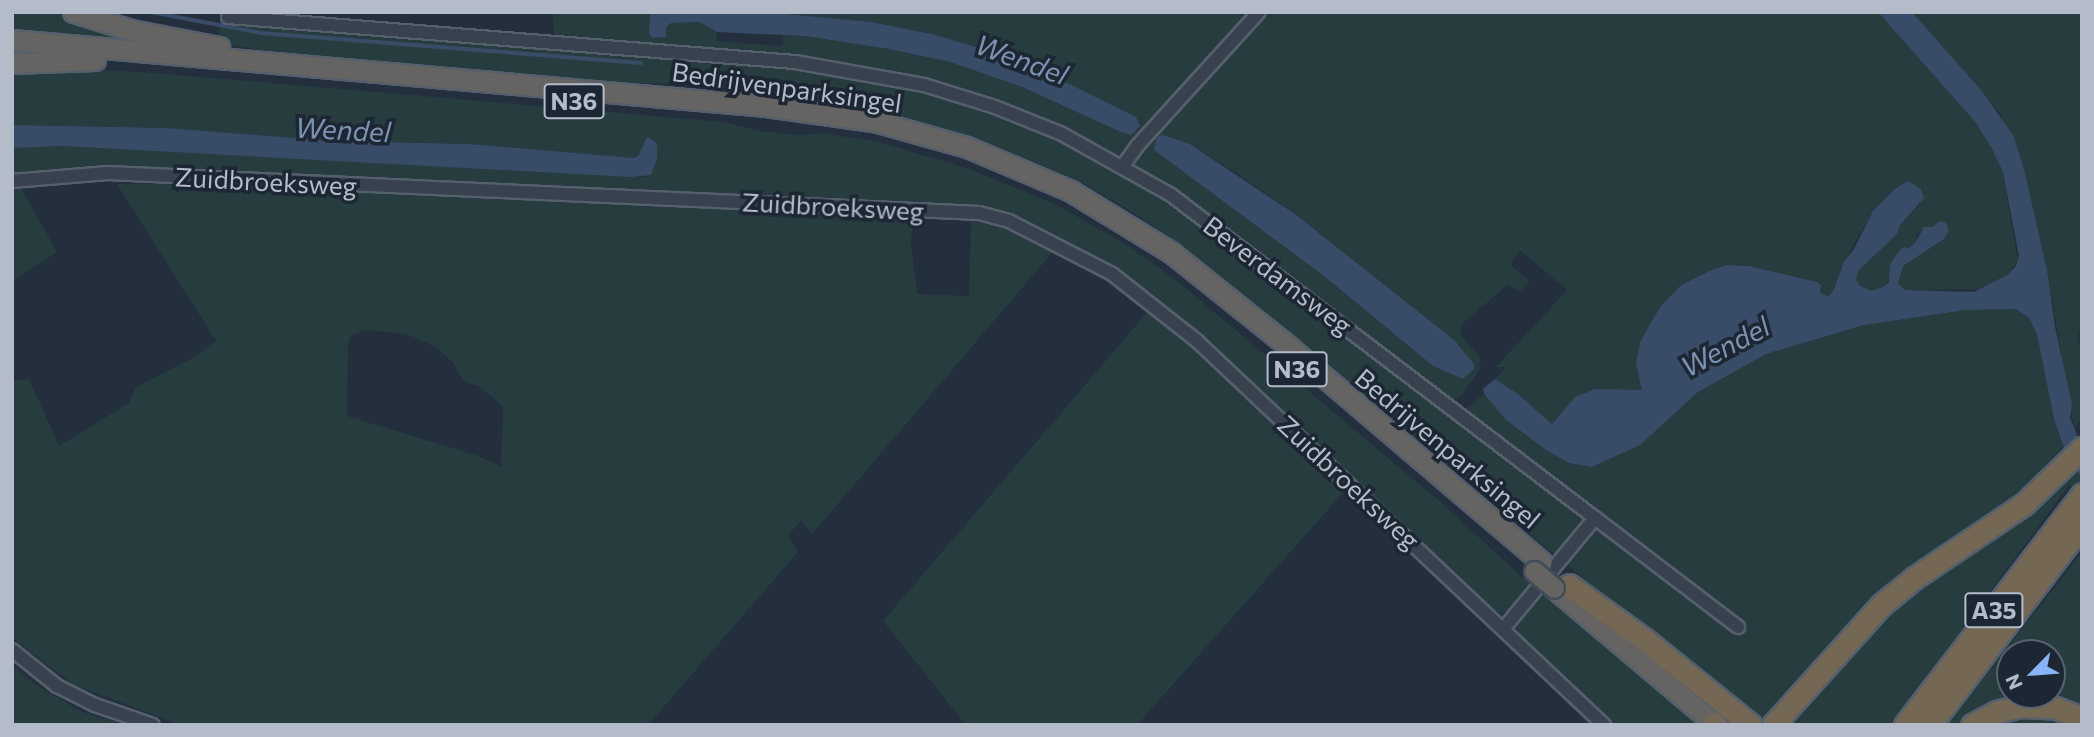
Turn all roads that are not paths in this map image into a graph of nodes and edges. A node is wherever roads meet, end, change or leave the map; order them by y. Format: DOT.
graph roads {
  1 [pos="73,12"];
  2 [pos="1259,12"];
  3 [pos="228,17"];
  4 [pos="12,40"];
  5 [pos="12,53"];
  6 [pos="95,60"];
  7 [pos="12,63"];
  8 [pos="274,63"];
  9 [pos="1122,167"];
  10 [pos="12,181"];
  11 [pos="2082,448"];
  12 [pos="2081,495"];
  13 [pos="1595,518"];
  14 [pos="2082,525"];
  15 [pos="1538,567"];
  16 [pos="1562,584"];
  17 [pos="1738,627"];
  18 [pos="1504,628"];
  19 [pos="12,650"];
  20 [pos="2082,718"];
  21 [pos="1720,724"];
  22 [pos="153,725"];
  23 [pos="1604,725"];
  24 [pos="1751,725"];
  25 [pos="1773,725"];
  26 [pos="1906,725"];
  27 [pos="1930,725"];
  28 [pos="1972,725"];
  1 -- 8 [label="highway, N36"];
  2 -- 9 [label="street"];
  3 -- 9 [label="street"];
  4 -- 8 [label="highway, Bedrijvenparksingel / N36"];
  5 -- 6 [label="highway, Bedrijvenparksingel / N36"];
  6 -- 7 [label="highway, N36"];
  6 -- 15 [label="highway, Bedrijvenparksingel / N36"];
  8 -- 15 [label="highway, Bedrijvenparksingel / N36"];
  9 -- 13 [label="street, Beverdamsweg"];
  10 -- 18 [label="street, Zuidbroeksweg"];
  11 -- 25 [label="highway, A35"];
  12 -- 26 [label="highway, A35"];
  13 -- 17 [label="street, Beverdamsweg"];
  13 -- 18 [label="street"];
  14 -- 27 [label="highway, A35"];
  15 -- 16 [label="highway, Bedrijvenparksingel / N36"];
  16 -- 21 [label="highway, Bedrijvenparksingel / N36"];
  16 -- 24 [label="highway"];
  18 -- 23 [label="street, Zuidbroeksweg"];
  19 -- 22 [label="street"];
  20 -- 28 [label="highway"];
}
